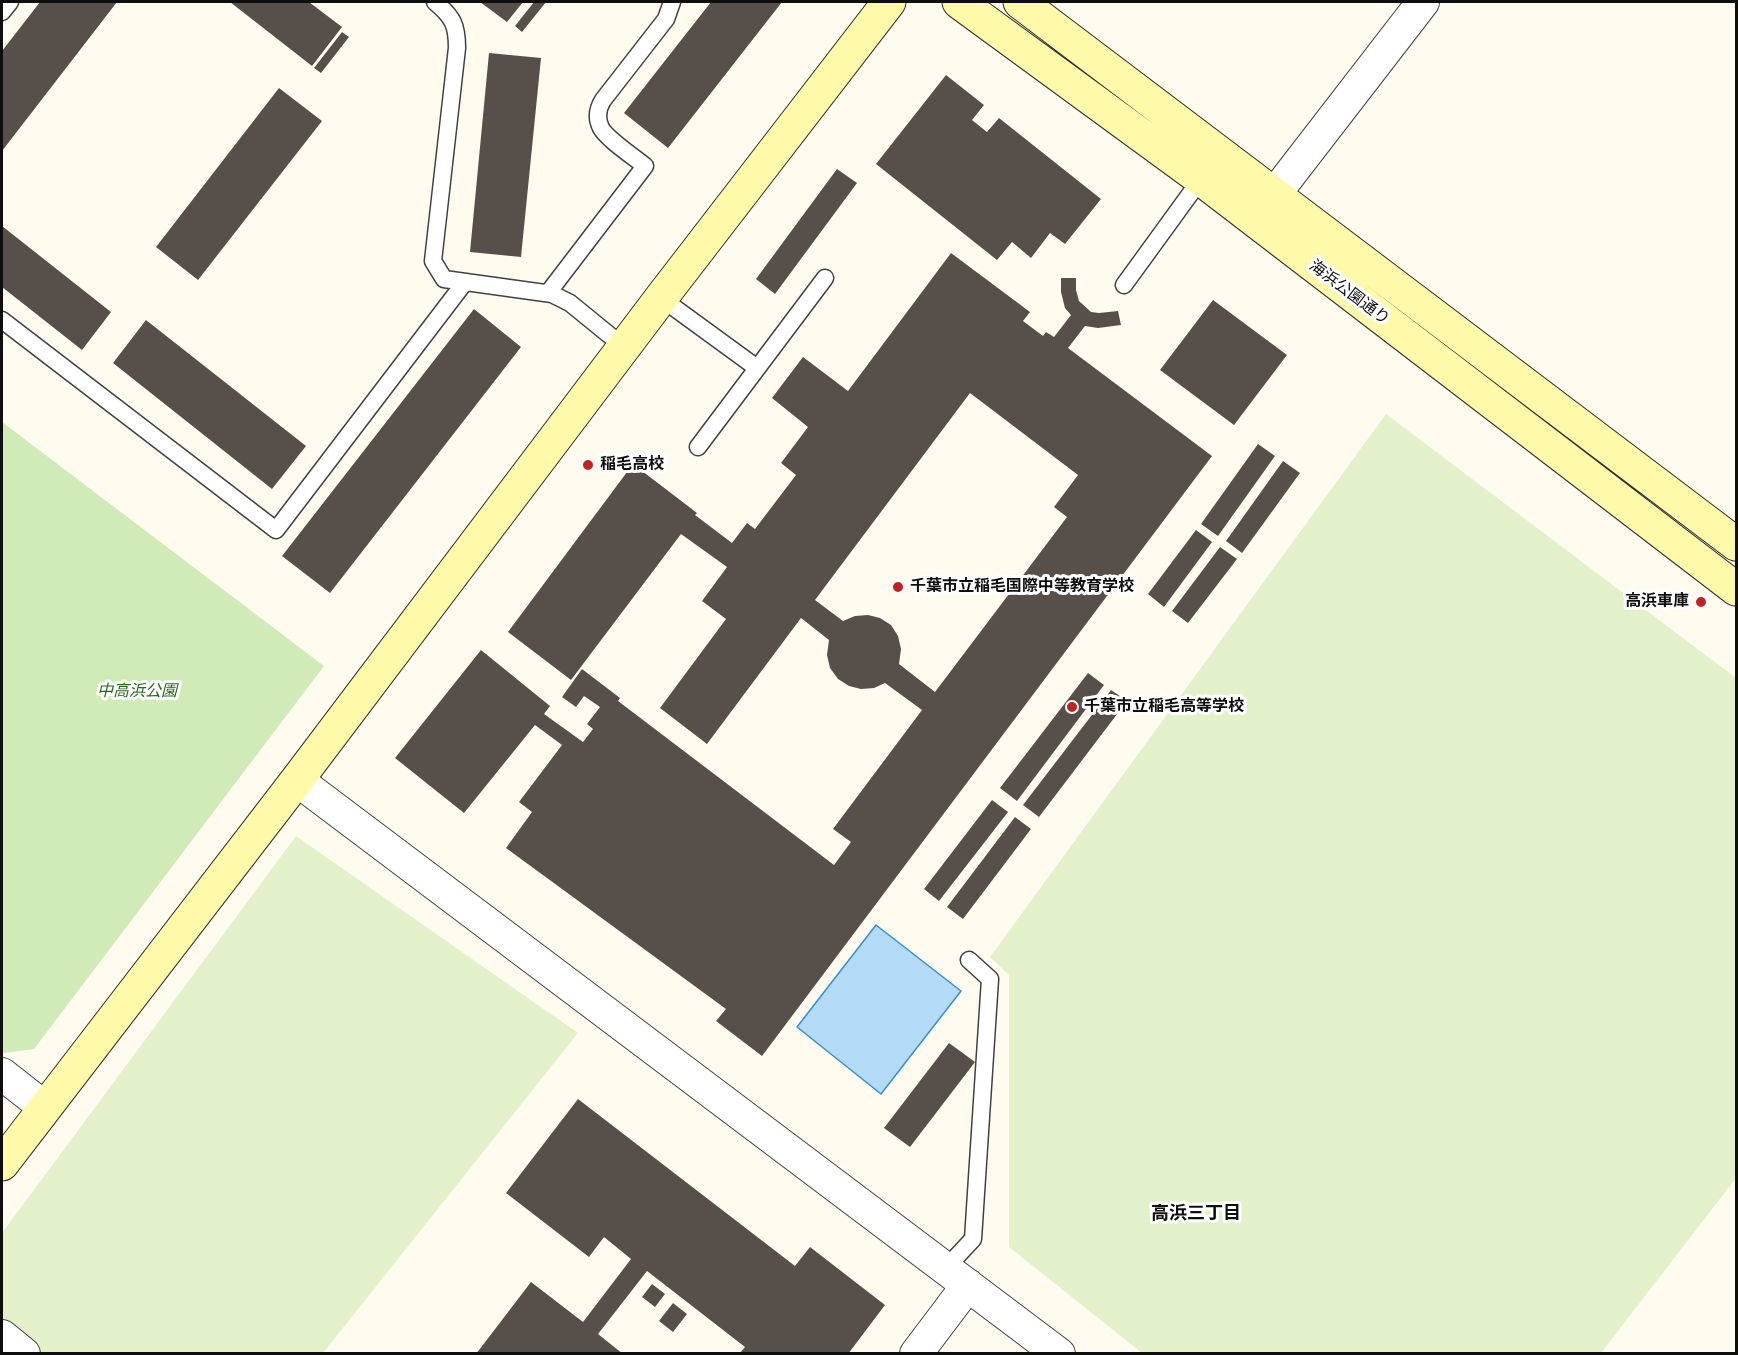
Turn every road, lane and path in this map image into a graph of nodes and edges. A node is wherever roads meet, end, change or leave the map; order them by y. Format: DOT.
graph roads {
  1 [pos="10,2"];
  2 [pos="435,2"];
  3 [pos="672,2"];
  4 [pos="889,2"];
  5 [pos="959,2"];
  6 [pos="1020,2"];
  7 [pos="1423,2"];
  8 [pos="2,12"];
  9 [pos="1201,179"];
  10 [pos="1274,195"];
  11 [pos="825,278"];
  12 [pos="465,282"];
  13 [pos="1124,285"];
  14 [pos="548,294"];
  15 [pos="661,298"];
  16 [pos="2,320"];
  17 [pos="624,347"];
  18 [pos="757,368"];
  19 [pos="698,447"];
  20 [pos="1737,544"];
  21 [pos="1737,589"];
  22 [pos="297,780"];
  23 [pos="969,960"];
  24 [pos="2,1074"];
  25 [pos="44,1107"];
  26 [pos="2,1164"];
  27 [pos="957,1277"];
  28 [pos="2,1336"];
  29 [pos="24,1353"];
  30 [pos="916,1353"];
  31 [pos="1059,1353"];
  1 -- 8 [label="lane"];
  2 -- 12 [label="lane"];
  3 -- 14 [label="lane"];
  4 -- 15 [label="street"];
  5 -- 9 [label="street, 海浜公園通り"];
  6 -- 10 [label="street, 海浜公園通り"];
  7 -- 10 [label="street"];
  9 -- 13 [label="lane"];
  9 -- 21 [label="street, 海浜公園通り"];
  10 -- 20 [label="street, 海浜公園通り"];
  11 -- 18 [label="lane"];
  12 -- 14 [label="lane"];
  12 -- 16 [label="lane"];
  14 -- 17 [label="lane"];
  15 -- 17 [label="street"];
  15 -- 18 [label="lane"];
  17 -- 22 [label="street"];
  18 -- 19 [label="lane"];
  22 -- 25 [label="street"];
  22 -- 27 [label="street"];
  23 -- 27 [label="lane"];
  24 -- 25 [label="street"];
  25 -- 26 [label="street"];
  27 -- 30 [label="street"];
  27 -- 31 [label="street"];
  28 -- 29 [label="street"];
}
